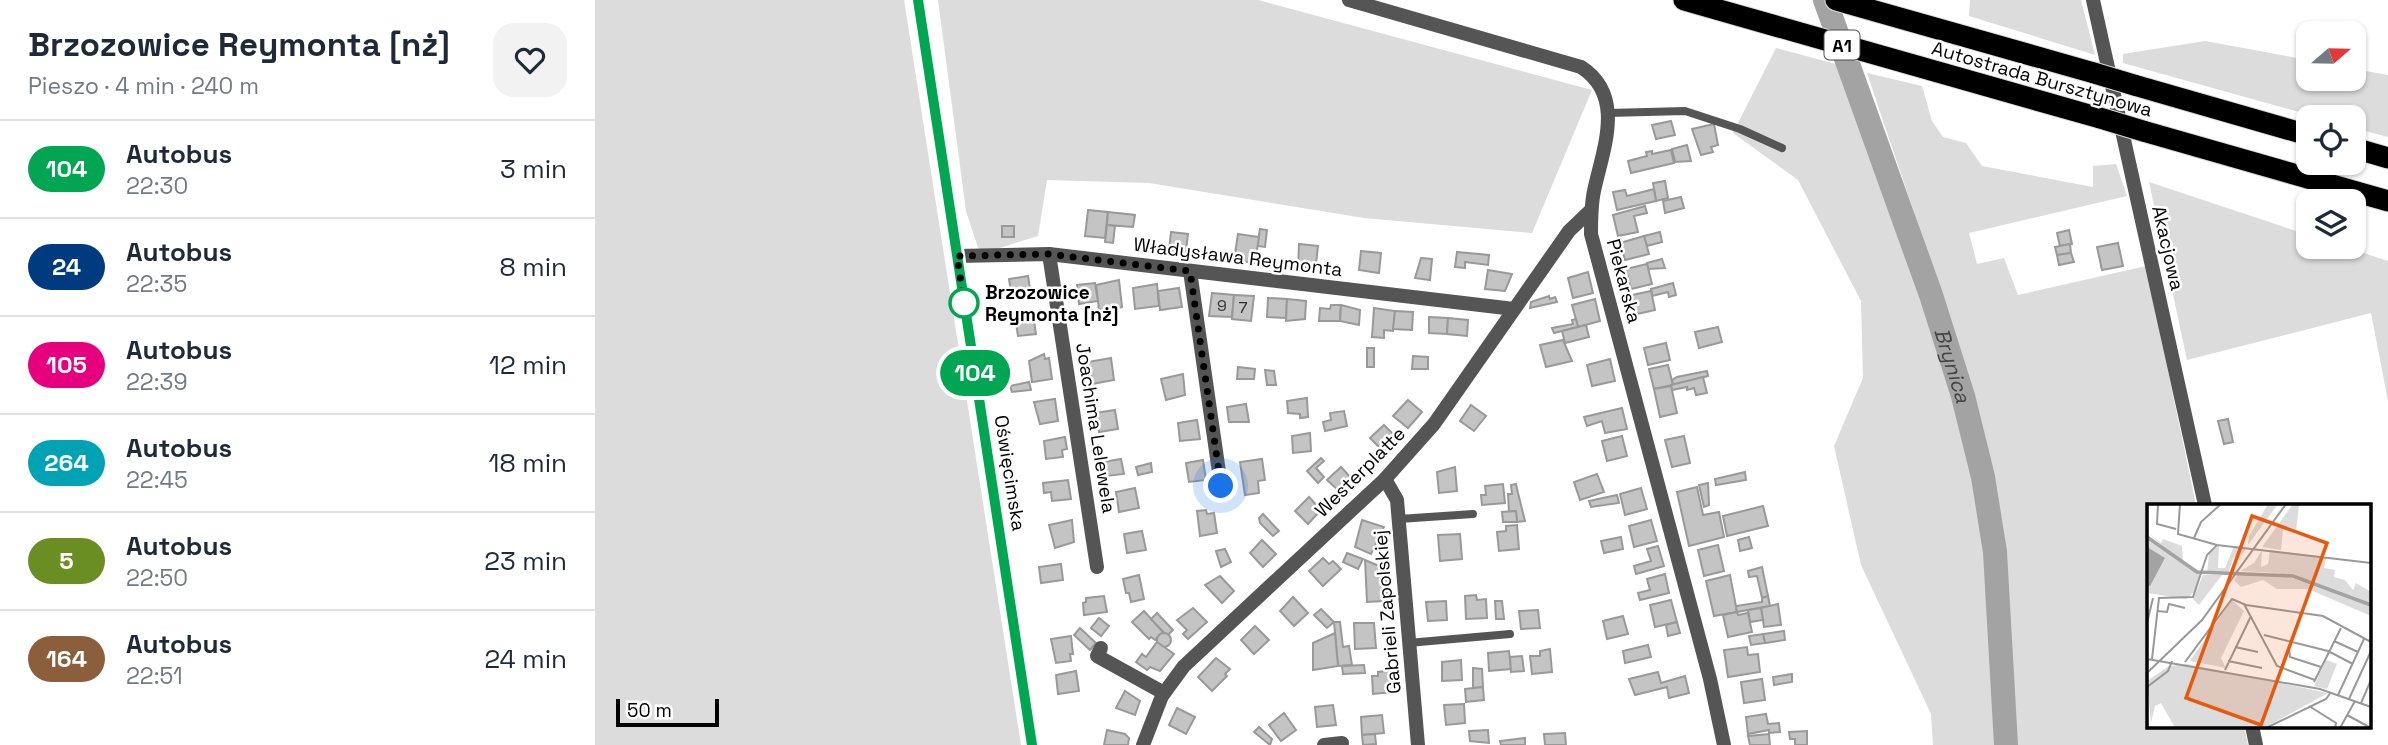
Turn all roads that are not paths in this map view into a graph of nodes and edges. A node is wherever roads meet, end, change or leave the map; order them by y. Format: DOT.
graph roads {
  1 [pos="918,0"];
  2 [pos="1349,0"];
  3 [pos="1684,0"];
  4 [pos="1836,0"];
  5 [pos="2093,0"];
  6 [pos="1608,113"];
  7 [pos="2296,132"];
  8 [pos="1782,148"];
  9 [pos="2366,152"];
  10 [pos="2388,158"];
  11 [pos="2388,201"];
  12 [pos="1591,210"];
  13 [pos="1049,254"];
  14 [pos="957,256"];
  15 [pos="1190,271"];
  16 [pos="1514,309"];
  17 [pos="1385,479"];
  18 [pos="1221,486"];
  19 [pos="2204,504"];
  20 [pos="1473,514"];
  21 [pos="1399,519"];
  22 [pos="1097,567"];
  23 [pos="1510,634"];
  24 [pos="1408,643"];
  25 [pos="1101,648"];
  26 [pos="1164,693"];
  27 [pos="1342,743"];
  28 [pos="1032,745"];
  29 [pos="1143,745"];
  30 [pos="1324,745"];
  31 [pos="1418,745"];
  32 [pos="1724,745"];
  1 -- 14 [label="street, Oświęcimska"];
  2 -- 6 [label="street, Piekarska"];
  3 -- 11 [label="highway, Autostrada Bursztynowa / A1, bridge"];
  4 -- 7 [label="highway, Autostrada Bursztynowa / A1, bridge"];
  5 -- 19 [label="street, Akacjowa"];
  6 -- 8 [label="lane"];
  6 -- 12 [label="street, Piekarska"];
  9 -- 10 [label="highway"];
  12 -- 16 [label="street, Westerplatte"];
  12 -- 32 [label="street, Piekarska"];
  13 -- 14 [label="street, Władysława Reymonta"];
  13 -- 15 [label="street, Władysława Reymonta"];
  13 -- 22 [label="street, Joachima Lelewela"];
  14 -- 28 [label="street, Oświęcimska"];
  15 -- 16 [label="street, Władysława Reymonta"];
  15 -- 18 [label="street"];
  16 -- 17 [label="street, Westerplatte"];
  17 -- 21 [label="street, Gabrieli Zapolskiej"];
  17 -- 26 [label="street, Westerplatte"];
  20 -- 21 [label="lane"];
  21 -- 24 [label="street, Gabrieli Zapolskiej"];
  23 -- 24 [label="lane"];
  24 -- 31 [label="street, Gabrieli Zapolskiej"];
  25 -- 26 [label="street"];
  26 -- 29 [label="street, Westerplatte"];
  27 -- 30 [label="street"];
}
